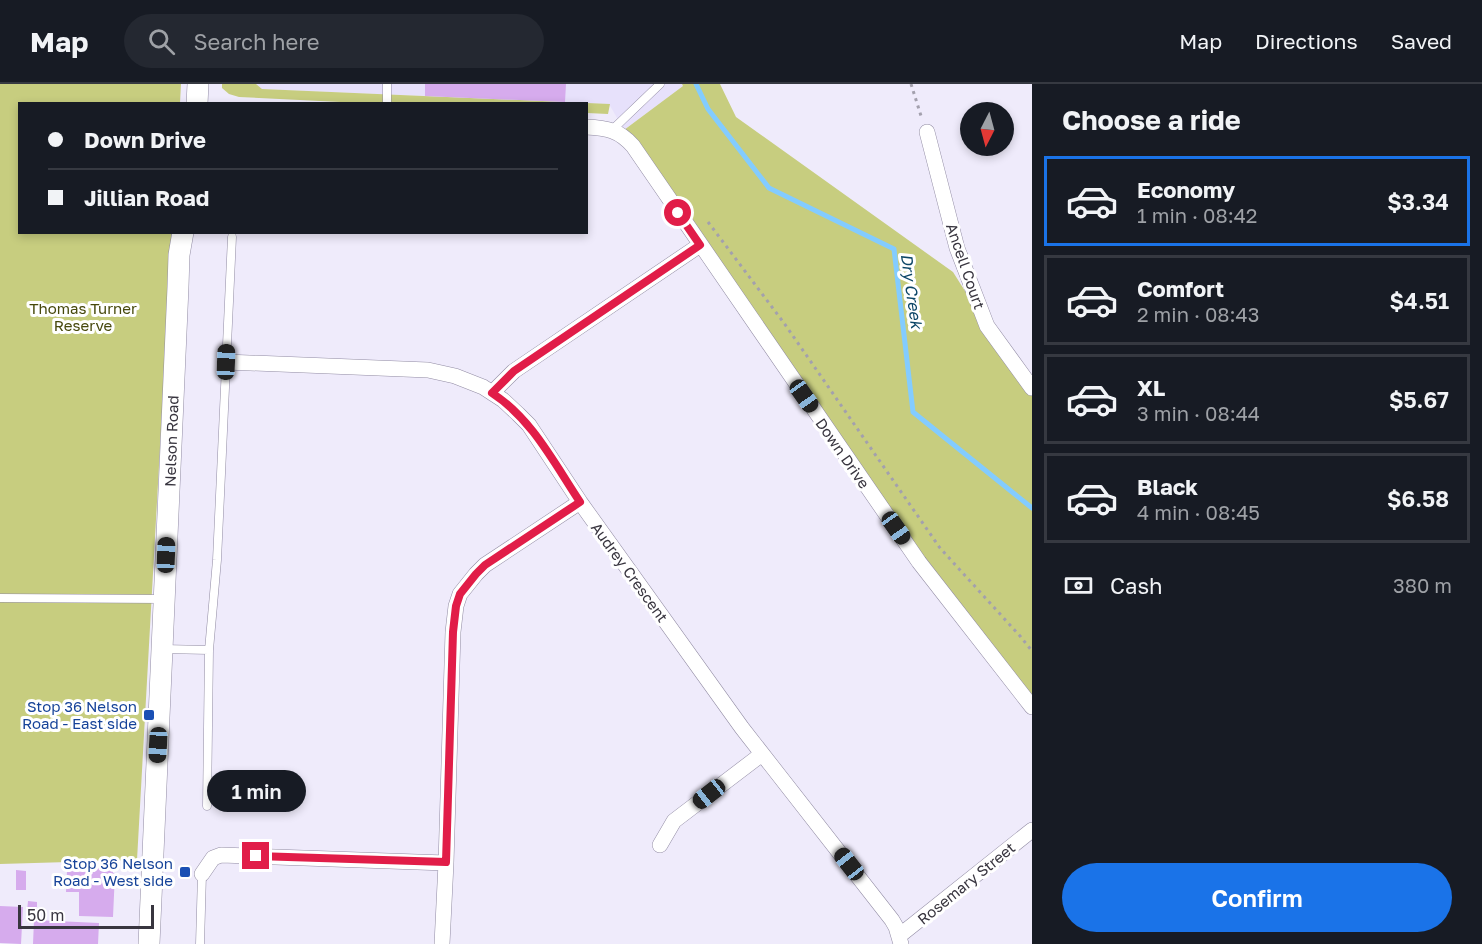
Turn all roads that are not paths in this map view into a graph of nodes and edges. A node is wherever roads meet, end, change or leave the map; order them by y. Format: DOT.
graph roads {
  1 [pos="198,84"];
  2 [pos="387,84"];
  3 [pos="660,84"];
  4 [pos="197,102"];
  5 [pos="387,102"];
  6 [pos="588,127"];
  7 [pos="612,130"];
  8 [pos="927,132"];
  9 [pos="183,234"];
  10 [pos="232,237"];
  11 [pos="700,245"];
  12 [pos="226,362"];
  13 [pos="1032,388"];
  14 [pos="492,393"];
  15 [pos="580,502"];
  16 [pos="0,598"];
  17 [pos="165,599"];
  18 [pos="163,649"];
  19 [pos="210,650"];
  20 [pos="1032,707"];
  21 [pos="762,753"];
  22 [pos="207,806"];
  23 [pos="1032,830"];
  24 [pos="660,845"];
  25 [pos="446,862"];
  26 [pos="202,874"];
  27 [pos="900,940"];
  28 [pos="149,944"];
  29 [pos="200,944"];
  30 [pos="441,944"];
  1 -- 4 [label="main road"];
  2 -- 5 [label="lane"];
  3 -- 7 [label="lane"];
  6 -- 7 [label="street"];
  7 -- 11 [label="street, Down Drive"];
  8 -- 13 [label="street, Ancell Court"];
  9 -- 17 [label="main road, Nelson Road"];
  10 -- 12 [label="lane"];
  11 -- 14 [label="street"];
  11 -- 20 [label="street, Down Drive"];
  12 -- 14 [label="street, Audrey Crescent"];
  12 -- 19 [label="lane"];
  14 -- 15 [label="street, Audrey Crescent"];
  15 -- 21 [label="street, Audrey Crescent"];
  15 -- 25 [label="street"];
  16 -- 17 [label="lane"];
  17 -- 18 [label="main road, Nelson Road"];
  18 -- 19 [label="lane"];
  18 -- 28 [label="main road, Nelson Road"];
  19 -- 22 [label="lane"];
  21 -- 24 [label="street"];
  21 -- 27 [label="street, Audrey Crescent"];
  23 -- 27 [label="street, Rosemary Street"];
  25 -- 26 [label="street"];
  25 -- 30 [label="street"];
  26 -- 29 [label="lane"];
}
